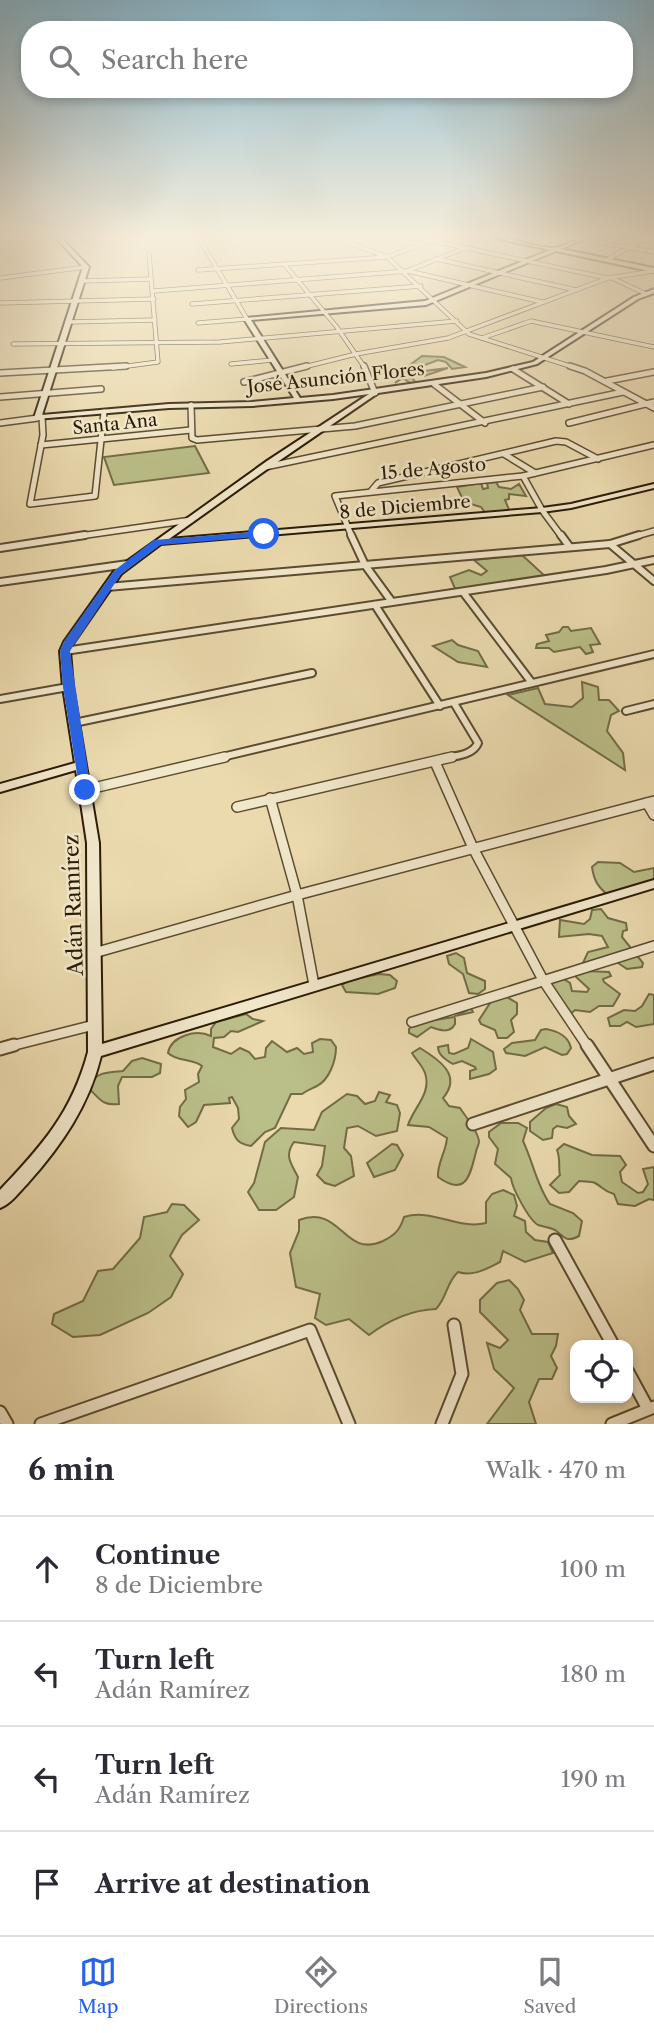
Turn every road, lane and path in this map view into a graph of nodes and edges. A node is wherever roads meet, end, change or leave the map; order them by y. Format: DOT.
graph roads {
  1 [pos="75,304"];
  2 [pos="154,304"];
  3 [pos="238,304"];
  4 [pos="316,304"];
  5 [pos="414,304"];
  6 [pos="440,304"];
  7 [pos="537,304"];
  8 [pos="629,304"];
  9 [pos="323,313"];
  10 [pos="155,319"];
  11 [pos="247,319"];
  12 [pos="457,321"];
  13 [pos="69,322"];
  14 [pos="198,323"];
  15 [pos="341,332"];
  16 [pos="466,332"];
  17 [pos="583,332"];
  18 [pos="482,338"];
  19 [pos="259,339"];
  20 [pos="156,343"];
  21 [pos="13,344"];
  22 [pos="62,344"];
  23 [pos="654,346"];
  24 [pos="356,354"];
  25 [pos="544,358"];
  26 [pos="273,360"];
  27 [pos="231,364"];
  28 [pos="513,369"];
  29 [pos="54,371"];
  30 [pos="654,372"];
  31 [pos="0,373"];
  32 [pos="283,374"];
  33 [pos="606,381"];
  34 [pos="244,382"];
  35 [pos="434,384"];
  36 [pos="543,387"];
  37 [pos="101,390"];
  38 [pos="46,391"];
  39 [pos="623,392"];
  40 [pos="375,393"];
  41 [pos="0,397"];
  42 [pos="298,400"];
  43 [pos="654,401"];
  44 [pos="569,404"];
  45 [pos="646,404"];
  46 [pos="191,405"];
  47 [pos="461,405"];
  48 [pos="654,408"];
  49 [pos="104,412"];
  50 [pos="40,418"];
  51 [pos="569,422"];
  52 [pos="0,423"];
  53 [pos="485,423"];
  54 [pos="191,429"];
  55 [pos="320,429"];
  56 [pos="100,441"];
  57 [pos="41,445"];
  58 [pos="654,445"];
  59 [pos="504,454"];
  60 [pos="598,459"];
  61 [pos="265,467"];
  62 [pos="536,473"];
  63 [pos="523,476"];
  64 [pos="654,486"];
  65 [pos="372,490"];
  66 [pos="542,510"];
  67 [pos="191,519"];
  68 [pos="347,528"];
  69 [pos="654,531"];
  70 [pos="157,542"];
  71 [pos="610,544"];
  72 [pos="569,546"];
  73 [pos="0,548"];
  74 [pos="654,560"];
  75 [pos="128,564"];
  76 [pos="365,565"];
  77 [pos="635,565"];
  78 [pos="654,581"];
  79 [pos="0,582"];
  80 [pos="107,587"];
  81 [pos="463,592"];
  82 [pos="392,602"];
  83 [pos="375,605"];
  84 [pos="65,651"];
  85 [pos="654,654"];
  86 [pos="313,673"];
  87 [pos="532,683"];
  88 [pos="68,687"];
  89 [pos="0,699"];
  90 [pos="454,703"];
  91 [pos="654,704"];
  92 [pos="440,706"];
  93 [pos="626,711"];
  94 [pos="74,723"];
  95 [pos="435,762"];
  96 [pos="81,765"];
  97 [pos="0,788"];
  98 [pos="85,790"];
  99 [pos="270,798"];
  100 [pos="650,802"];
  101 [pos="237,807"];
  102 [pos="654,815"];
  103 [pos="473,848"];
  104 [pos="654,884"];
  105 [pos="297,895"];
  106 [pos="514,926"];
  107 [pos="654,946"];
  108 [pos="94,953"];
  109 [pos="543,980"];
  110 [pos="314,985"];
  111 [pos="412,1022"];
  112 [pos="95,1025"];
  113 [pos="0,1049"];
  114 [pos="94,1052"];
  115 [pos="654,1064"];
  116 [pos="609,1078"];
  117 [pos="473,1124"];
  118 [pos="654,1146"];
  119 [pos="0,1201"];
  120 [pos="555,1240"];
  121 [pos="454,1325"];
  122 [pos="610,1340"];
  123 [pos="633,1380"];
  124 [pos="651,1408"];
  125 [pos="0,1412"];
  126 [pos="7,1424"];
  127 [pos="41,1424"];
  128 [pos="349,1424"];
  129 [pos="442,1424"];
  130 [pos="612,1424"];
  1 -- 13 [label="street"];
  2 -- 10 [label="street"];
  3 -- 11 [label="street"];
  4 -- 9 [label="street"];
  5 -- 9 [label="street"];
  6 -- 12 [label="street"];
  7 -- 16 [label="street"];
  8 -- 17 [label="street, José Asunción Flores"];
  9 -- 11 [label="street"];
  9 -- 15 [label="street"];
  10 -- 13 [label="street"];
  10 -- 20 [label="street"];
  11 -- 14 [label="street"];
  11 -- 19 [label="street"];
  12 -- 15 [label="street"];
  12 -- 16 [label="street"];
  13 -- 22 [label="street"];
  15 -- 19 [label="street"];
  15 -- 24 [label="street"];
  16 -- 18 [label="street"];
  16 -- 24 [label="street"];
  17 -- 18 [label="street"];
  17 -- 23 [label="street"];
  17 -- 25 [label="street, José Asunción Flores"];
  18 -- 25 [label="street"];
  19 -- 20 [label="street"];
  19 -- 26 [label="street"];
  20 -- 22 [label="street"];
  20 -- 29 [label="street"];
  21 -- 22 [label="street"];
  22 -- 29 [label="street"];
  24 -- 32 [label="street"];
  24 -- 40 [label="street"];
  25 -- 28 [label="street, José Asunción Flores"];
  25 -- 33 [label="street"];
  26 -- 27 [label="street"];
  26 -- 32 [label="street"];
  28 -- 35 [label="street, José Asunción Flores"];
  28 -- 36 [label="street"];
  29 -- 31 [label="street"];
  29 -- 38 [label="street"];
  30 -- 33 [label="street"];
  32 -- 34 [label="street"];
  32 -- 42 [label="street"];
  33 -- 39 [label="street"];
  35 -- 40 [label="street, José Asunción Flores"];
  35 -- 47 [label="street"];
  36 -- 44 [label="street"];
  36 -- 47 [label="street"];
  37 -- 38 [label="street"];
  38 -- 41 [label="street"];
  38 -- 50 [label="street"];
  39 -- 44 [label="street"];
  39 -- 45 [label="street"];
  40 -- 42 [label="street, José Asunción Flores"];
  40 -- 55 [label="street"];
  42 -- 46 [label="street, José Asunción Flores"];
  43 -- 45 [label="street"];
  44 -- 53 [label="street"];
  45 -- 48 [label="street"];
  45 -- 51 [label="street"];
  46 -- 49 [label="street, José Asunción Flores"];
  46 -- 54 [label="street"];
  47 -- 53 [label="street"];
  47 -- 55 [label="street"];
  49 -- 50 [label="street, José Asunción Flores"];
  49 -- 56 [label="street"];
  50 -- 52 [label="street, José Asunción Flores"];
  50 -- 57 [label="street"];
  53 -- 61 [label="street"];
  54 -- 55 [label="street"];
  54 -- 56 [label="street, Santa Ana"];
  55 -- 61 [label="street"];
  56 -- 57 [label="street, Santa Ana"];
  56 -- 57 [label="street"];
  58 -- 60 [label="street, 15 de Agosto"];
  59 -- 60 [label="street"];
  59 -- 62 [label="street"];
  59 -- 65 [label="street"];
  60 -- 62 [label="street, 15 de Agosto"];
  61 -- 67 [label="street"];
  62 -- 63 [label="street, 15 de Agosto"];
  63 -- 65 [label="street, 15 de Agosto"];
  63 -- 66 [label="street"];
  64 -- 66 [label="street, 8 de Diciembre"];
  65 -- 68 [label="street, 15 de Agosto"];
  66 -- 68 [label="street, 8 de Diciembre"];
  66 -- 72 [label="street"];
  67 -- 70 [label="street"];
  67 -- 73 [label="street"];
  68 -- 70 [label="street, 8 de Diciembre"];
  68 -- 76 [label="street, 15 de Agosto"];
  69 -- 71 [label="street"];
  70 -- 75 [label="street"];
  71 -- 72 [label="street"];
  71 -- 77 [label="street"];
  72 -- 76 [label="street"];
  74 -- 77 [label="street"];
  75 -- 79 [label="street"];
  75 -- 80 [label="street"];
  76 -- 80 [label="street"];
  76 -- 82 [label="street, 15 de Agosto"];
  77 -- 78 [label="street"];
  77 -- 81 [label="street"];
  80 -- 84 [label="street"];
  81 -- 82 [label="street"];
  81 -- 87 [label="street"];
  82 -- 83 [label="street"];
  83 -- 84 [label="street"];
  83 -- 92 [label="street"];
  84 -- 88 [label="street, Adán Ramírez"];
  85 -- 87 [label="street"];
  86 -- 94 [label="street"];
  87 -- 90 [label="street"];
  88 -- 89 [label="street"];
  88 -- 94 [label="street, Adán Ramírez"];
  90 -- 92 [label="street"];
  90 -- 95 [label="street"];
  91 -- 93 [label="street"];
  92 -- 98 [label="street"];
  94 -- 96 [label="street, Adán Ramírez"];
  95 -- 99 [label="street"];
  95 -- 103 [label="street"];
  96 -- 97 [label="street"];
  96 -- 98 [label="street, Adán Ramírez"];
  98 -- 108 [label="street, Adán Ramírez"];
  99 -- 101 [label="street"];
  99 -- 105 [label="street"];
  100 -- 102 [label="street"];
  100 -- 103 [label="street"];
  103 -- 105 [label="street"];
  103 -- 106 [label="street"];
  104 -- 106 [label="street"];
  105 -- 108 [label="street"];
  105 -- 110 [label="street"];
  106 -- 109 [label="street"];
  106 -- 110 [label="street"];
  107 -- 109 [label="street"];
  108 -- 112 [label="street, Adán Ramírez"];
  109 -- 111 [label="street"];
  109 -- 116 [label="street"];
  110 -- 114 [label="street"];
  112 -- 113 [label="street"];
  112 -- 114 [label="street, Adán Ramírez"];
  114 -- 119 [label="street, Adán Ramírez"];
  115 -- 116 [label="street"];
  116 -- 117 [label="street"];
  116 -- 118 [label="street"];
  120 -- 122 [label="street"];
  121 -- 129 [label="street"];
  123 -- 124 [label="street"];
  124 -- 130 [label="street"];
  125 -- 126 [label="street"];
  127 -- 128 [label="street"];
}
